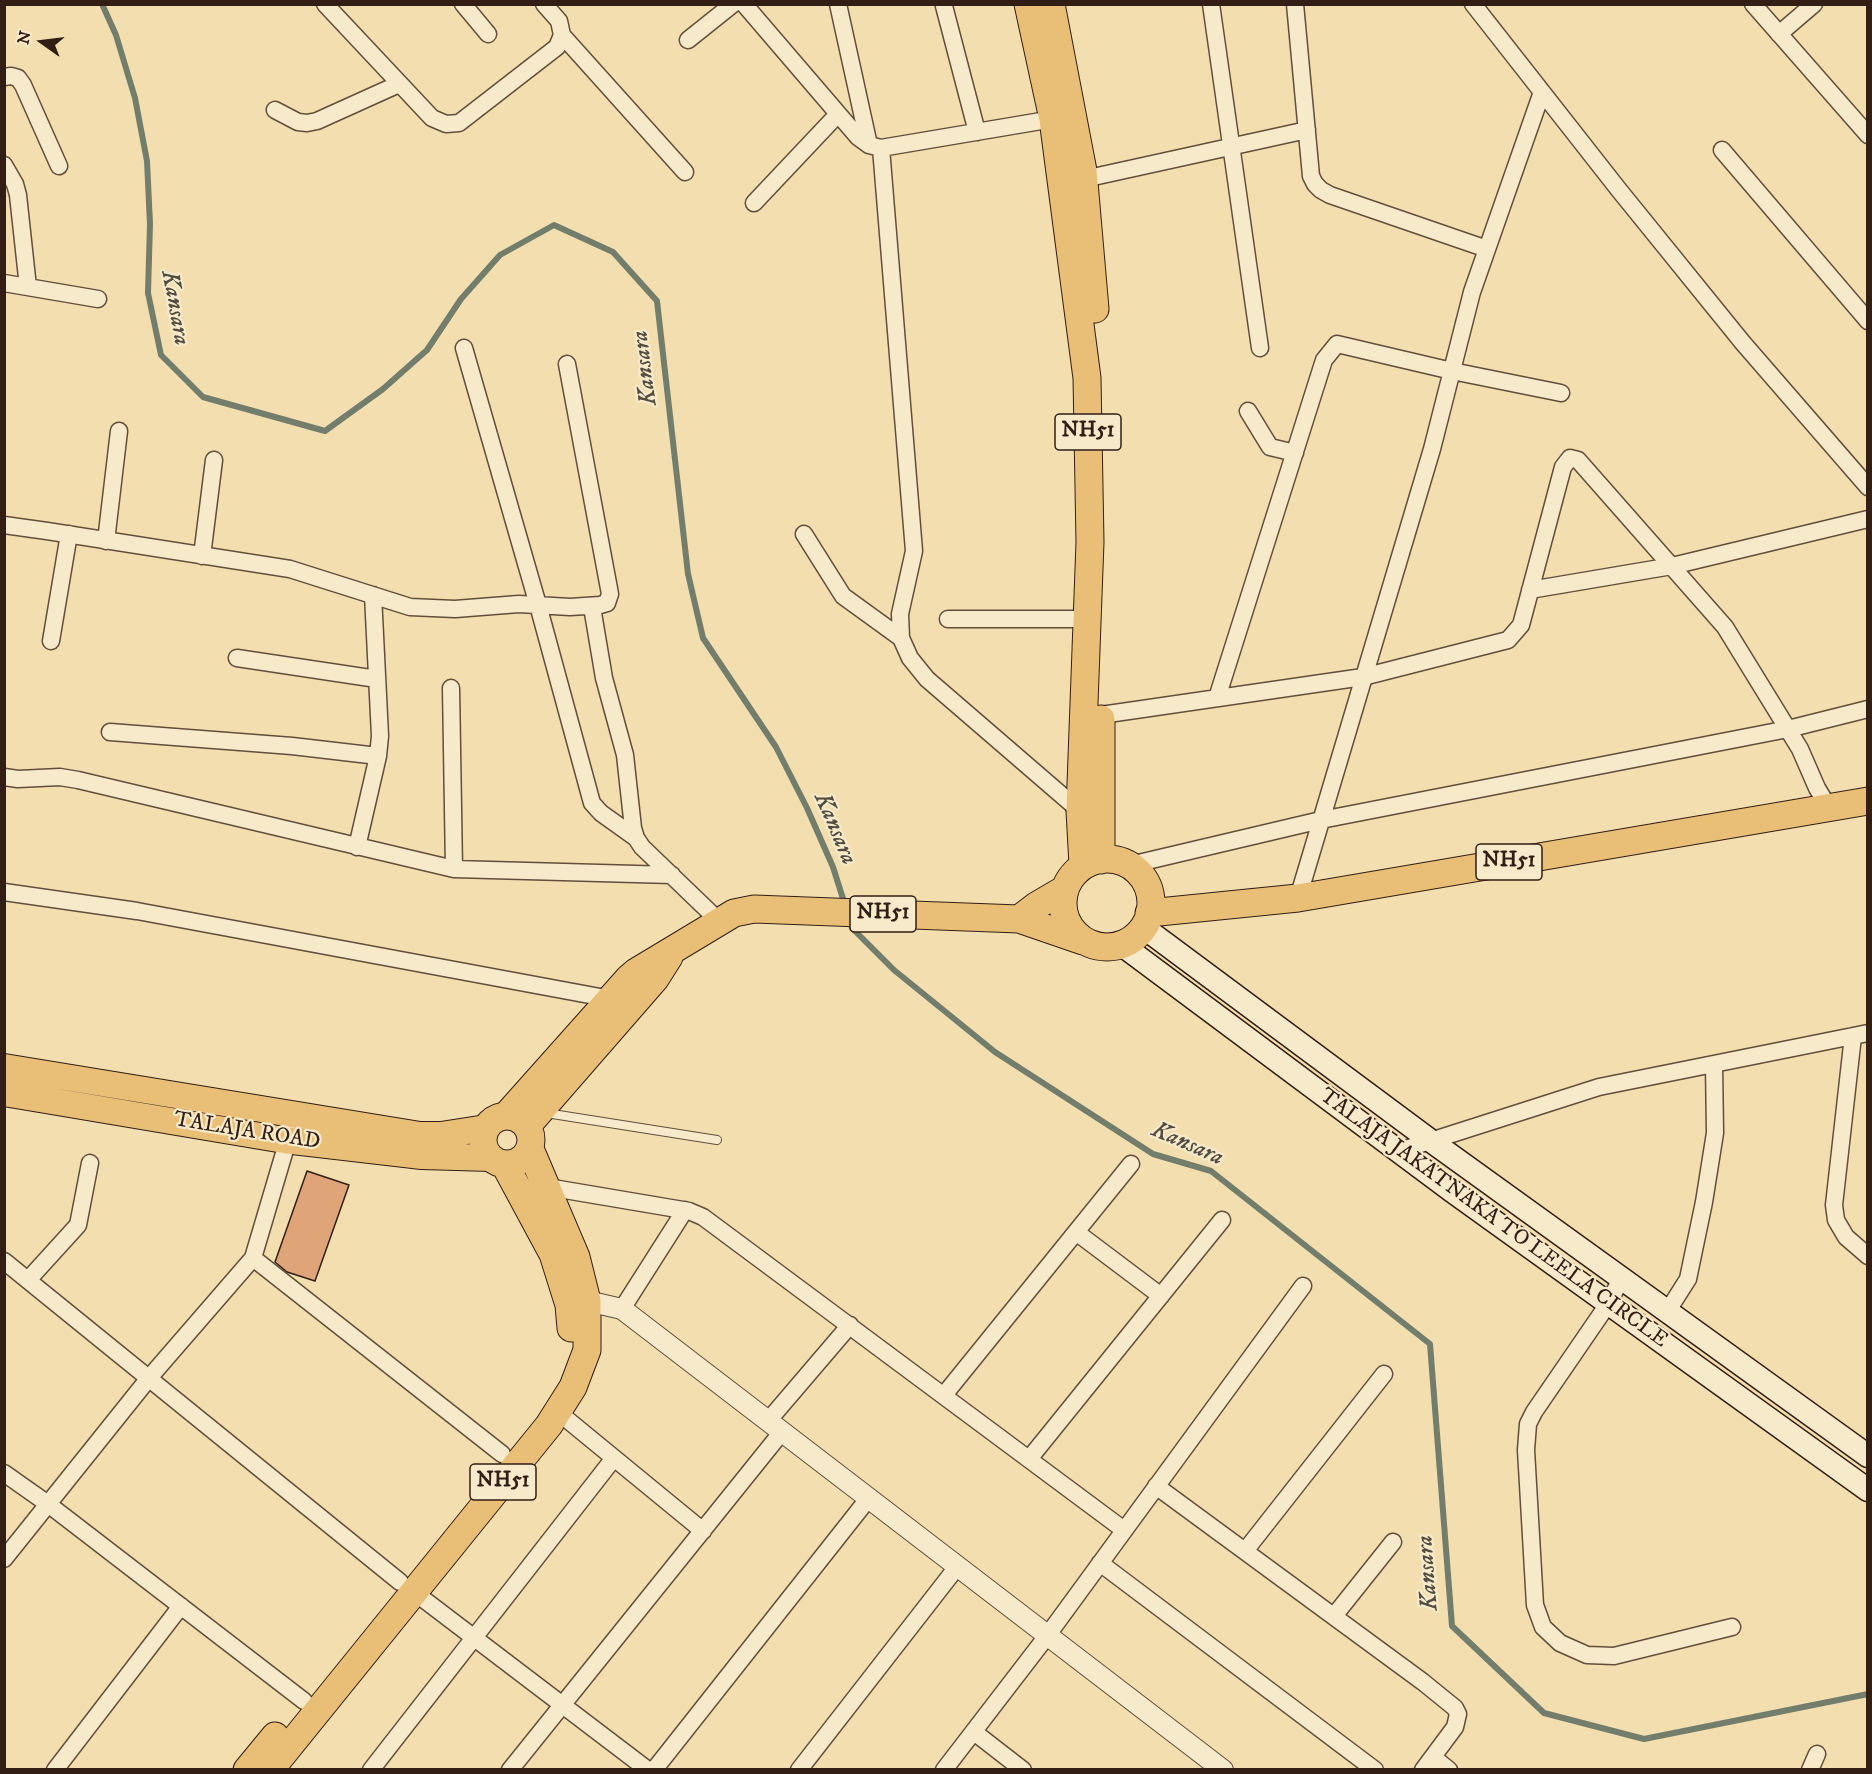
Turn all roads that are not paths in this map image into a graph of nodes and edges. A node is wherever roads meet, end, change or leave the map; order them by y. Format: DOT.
graph roads {
  1 [pos="325,4"];
  2 [pos="463,4"];
  3 [pos="544,4"];
  4 [pos="733,4"];
  5 [pos="744,4"];
  6 [pos="838,4"];
  7 [pos="1028,4"];
  8 [pos="1051,4"];
  9 [pos="1211,4"];
  10 [pos="1295,4"];
  11 [pos="1473,4"];
  12 [pos="1753,4"];
  13 [pos="1814,4"];
  14 [pos="944,6"];
  15 [pos="488,34"];
  16 [pos="1779,34"];
  17 [pos="562,36"];
  18 [pos="688,40"];
  19 [pos="4,77"];
  20 [pos="399,84"];
  21 [pos="1542,92"];
  22 [pos="275,110"];
  23 [pos="838,114"];
  24 [pos="1053,119"];
  25 [pos="1307,130"];
  26 [pos="977,132"];
  27 [pos="1868,135"];
  28 [pos="875,147"];
  29 [pos="1231,147"];
  30 [pos="1722,150"];
  31 [pos="4,165"];
  32 [pos="58,165"];
  33 [pos="685,172"];
  34 [pos="1084,179"];
  35 [pos="754,203"];
  36 [pos="1487,249"];
  37 [pos="4,284"];
  38 [pos="28,287"];
  39 [pos="98,299"];
  40 [pos="1868,321"];
  41 [pos="464,348"];
  42 [pos="1260,348"];
  43 [pos="567,363"];
  44 [pos="1452,371"];
  45 [pos="1561,393"];
  46 [pos="1248,411"];
  47 [pos="119,431"];
  48 [pos="1295,453"];
  49 [pos="214,460"];
  50 [pos="1868,487"];
  51 [pos="1868,519"];
  52 [pos="4,525"];
  53 [pos="69,534"];
  54 [pos="804,534"];
  55 [pos="106,541"];
  56 [pos="202,556"];
  57 [pos="1672,566"];
  58 [pos="1530,590"];
  59 [pos="373,595"];
  60 [pos="538,605"];
  61 [pos="592,606"];
  62 [pos="948,619"];
  63 [pos="1087,619"];
  64 [pos="901,638"];
  65 [pos="51,641"];
  66 [pos="237,658"];
  67 [pos="1363,677"];
  68 [pos="377,679"];
  69 [pos="451,688"];
  70 [pos="1217,698"];
  71 [pos="1868,709"];
  72 [pos="1101,715"];
  73 [pos="1788,729"];
  74 [pos="110,732"];
  75 [pos="378,756"];
  76 [pos="4,777"];
  77 [pos="1868,801"];
  78 [pos="1829,808"];
  79 [pos="1080,812"];
  80 [pos="1321,820"];
  81 [pos="636,838"];
  82 [pos="357,847"];
  83 [pos="1092,863"];
  84 [pos="1130,865"];
  85 [pos="454,869"];
  86 [pos="672,875"];
  87 [pos="1065,890"];
  88 [pos="4,892"];
  89 [pos="1298,898"];
  90 [pos="1015,919"];
  91 [pos="1146,920"];
  92 [pos="720,922"];
  93 [pos="1083,941"];
  94 [pos="1122,945"];
  95 [pos="673,951"];
  96 [pos="611,999"];
  97 [pos="1860,1034"];
  98 [pos="1714,1064"];
  99 [pos="4,1067"];
  100 [pos="4,1094"];
  101 [pos="295,1114"];
  102 [pos="518,1126"];
  103 [pos="288,1140"];
  104 [pos="717,1140"];
  105 [pos="1431,1141"];
  106 [pos="1399,1151"];
  107 [pos="498,1162"];
  108 [pos="90,1163"];
  109 [pos="1131,1164"];
  110 [pos="547,1187"];
  111 [pos="685,1210"];
  112 [pos="1222,1221"];
  113 [pos="1076,1232"];
  114 [pos="1868,1256"];
  115 [pos="253,1258"];
  116 [pos="4,1261"];
  117 [pos="1622,1279"];
  118 [pos="28,1280"];
  119 [pos="1303,1286"];
  120 [pos="1161,1296"];
  121 [pos="578,1301"];
  122 [pos="1608,1304"];
  123 [pos="622,1309"];
  124 [pos="1667,1312"];
  125 [pos="850,1325"];
  126 [pos="1384,1374"];
  127 [pos="149,1378"];
  128 [pos="944,1395"];
  129 [pos="558,1412"];
  130 [pos="775,1427"];
  131 [pos="502,1454"];
  132 [pos="1868,1456"];
  133 [pos="614,1458"];
  134 [pos="1029,1459"];
  135 [pos="4,1473"];
  136 [pos="1156,1486"];
  137 [pos="1868,1490"];
  138 [pos="868,1498"];
  139 [pos="48,1504"];
  140 [pos="1124,1530"];
  141 [pos="703,1531"];
  142 [pos="1393,1542"];
  143 [pos="1245,1551"];
  144 [pos="4,1559"];
  145 [pos="1100,1563"];
  146 [pos="957,1567"];
  147 [pos="407,1587"];
  148 [pos="181,1606"];
  149 [pos="1334,1616"];
  150 [pos="1732,1627"];
  151 [pos="1047,1636"];
  152 [pos="474,1638"];
  153 [pos="304,1701"];
  154 [pos="563,1705"];
  155 [pos="974,1732"];
  156 [pos="1817,1754"];
  157 [pos="1428,1763"];
  158 [pos="55,1770"];
  159 [pos="247,1770"];
  160 [pos="270,1770"];
  161 [pos="371,1770"];
  162 [pos="510,1770"];
  163 [pos="648,1770"];
  164 [pos="654,1770"];
  165 [pos="798,1770"];
  166 [pos="944,1770"];
  167 [pos="1023,1770"];
  168 [pos="1222,1770"];
  169 [pos="1375,1770"];
  170 [pos="1449,1770"];
  171 [pos="1810,1770"];
  1 -- 20 [label="street"];
  2 -- 15 [label="street"];
  3 -- 17 [label="street"];
  4 -- 18 [label="street"];
  5 -- 23 [label="street"];
  6 -- 28 [label="street"];
  7 -- 24 [label="highway, NH51"];
  8 -- 34 [label="highway, NH51"];
  9 -- 29 [label="street"];
  10 -- 25 [label="street"];
  11 -- 21 [label="street"];
  12 -- 16 [label="street"];
  13 -- 16 [label="street"];
  14 -- 26 [label="street"];
  16 -- 27 [label="street"];
  17 -- 20 [label="street"];
  17 -- 33 [label="street"];
  19 -- 32 [label="street"];
  20 -- 22 [label="street"];
  21 -- 36 [label="street"];
  21 -- 50 [label="street"];
  23 -- 28 [label="street"];
  23 -- 35 [label="street"];
  24 -- 26 [label="street"];
  24 -- 63 [label="highway, NH51"];
  25 -- 29 [label="street"];
  25 -- 36 [label="street"];
  26 -- 28 [label="street"];
  28 -- 64 [label="street"];
  29 -- 34 [label="street"];
  29 -- 42 [label="street"];
  30 -- 40 [label="street"];
  31 -- 38 [label="street"];
  34 -- 72 [label="highway, NH51"];
  36 -- 44 [label="street"];
  37 -- 38 [label="street"];
  38 -- 39 [label="street"];
  41 -- 60 [label="street"];
  43 -- 61 [label="street"];
  44 -- 45 [label="street"];
  44 -- 48 [label="street"];
  44 -- 67 [label="street"];
  46 -- 48 [label="street"];
  47 -- 55 [label="street"];
  48 -- 70 [label="street"];
  49 -- 56 [label="street"];
  51 -- 57 [label="street"];
  52 -- 53 [label="street"];
  53 -- 55 [label="street"];
  53 -- 65 [label="street"];
  54 -- 64 [label="street"];
  55 -- 56 [label="street"];
  56 -- 59 [label="street"];
  57 -- 58 [label="street"];
  57 -- 58 [label="street"];
  57 -- 73 [label="street"];
  58 -- 67 [label="street"];
  59 -- 60 [label="street"];
  59 -- 68 [label="street"];
  60 -- 61 [label="street"];
  60 -- 81 [label="street"];
  61 -- 81 [label="street"];
  62 -- 63 [label="street"];
  63 -- 79 [label="highway, NH51"];
  64 -- 79 [label="street"];
  66 -- 68 [label="street"];
  67 -- 70 [label="street"];
  67 -- 80 [label="street"];
  68 -- 75 [label="street"];
  69 -- 85 [label="street"];
  70 -- 72 [label="street"];
  71 -- 73 [label="street"];
  72 -- 83 [label="highway, NH51"];
  73 -- 78 [label="street"];
  73 -- 80 [label="street"];
  74 -- 75 [label="street"];
  75 -- 82 [label="street"];
  76 -- 82 [label="street"];
  77 -- 78 [label="highway, NH51"];
  78 -- 89 [label="highway, NH51"];
  79 -- 83 [label="highway, NH51"];
  80 -- 84 [label="street"];
  80 -- 89 [label="street"];
  81 -- 86 [label="street"];
  82 -- 85 [label="street"];
  83 -- 84 [label="highway"];
  83 -- 87 [label="highway"];
  84 -- 91 [label="highway"];
  85 -- 86 [label="street"];
  86 -- 92 [label="street"];
  87 -- 90 [label="highway"];
  87 -- 93 [label="highway"];
  88 -- 96 [label="street"];
  89 -- 91 [label="highway, NH51"];
  90 -- 92 [label="highway, NH51"];
  90 -- 93 [label="highway, NH51"];
  91 -- 94 [label="highway"];
  91 -- 105 [label="main road, TALAJA JAKATNAKA TO LEELA CIRCLE"];
  92 -- 95 [label="highway, NH51"];
  93 -- 94 [label="highway, NH51"];
  94 -- 106 [label="main road, TALAJA JAKATNAKA TO LEELA CIRCLE"];
  95 -- 96 [label="highway, NH51"];
  95 -- 102 [label="highway, NH51"];
  96 -- 102 [label="highway, NH51"];
  97 -- 98 [label="street"];
  97 -- 114 [label="street"];
  98 -- 105 [label="street"];
  98 -- 124 [label="street"];
  99 -- 101 [label="main road, TALAJA ROAD"];
  100 -- 103 [label="main road, TALAJA ROAD"];
  101 -- 102 [label="main road, TALAJA ROAD"];
  101 -- 103 [label="street"];
  102 -- 104 [label="lane"];
  102 -- 107 [label="highway, NH51"];
  102 -- 107 [label="highway, NH51"];
  102 -- 110 [label="highway, NH51"];
  103 -- 107 [label="main road, TALAJA ROAD"];
  103 -- 115 [label="street"];
  105 -- 106 [label="street"];
  105 -- 117 [label="main road, TALAJA JAKATNAKA TO LEELA CIRCLE"];
  106 -- 122 [label="main road, TALAJA JAKATNAKA TO LEELA CIRCLE"];
  107 -- 121 [label="highway, NH51"];
  108 -- 118 [label="street"];
  109 -- 113 [label="street"];
  110 -- 111 [label="street"];
  110 -- 121 [label="highway, NH51"];
  111 -- 123 [label="street"];
  111 -- 125 [label="street"];
  112 -- 120 [label="street"];
  113 -- 120 [label="street"];
  113 -- 128 [label="street"];
  115 -- 127 [label="street"];
  115 -- 131 [label="street"];
  116 -- 118 [label="street"];
  117 -- 122 [label="street"];
  117 -- 124 [label="main road, TALAJA JAKATNAKA TO LEELA CIRCLE"];
  118 -- 127 [label="street"];
  119 -- 136 [label="street"];
  120 -- 134 [label="street"];
  121 -- 123 [label="street"];
  121 -- 129 [label="highway, NH51"];
  121 -- 131 [label="highway, NH51"];
  122 -- 137 [label="main road, TALAJA JAKATNAKA TO LEELA CIRCLE"];
  122 -- 150 [label="street"];
  123 -- 130 [label="street"];
  124 -- 132 [label="main road, TALAJA JAKATNAKA TO LEELA CIRCLE"];
  125 -- 128 [label="street"];
  125 -- 130 [label="street"];
  126 -- 143 [label="street"];
  127 -- 139 [label="street"];
  127 -- 147 [label="street"];
  128 -- 134 [label="street"];
  129 -- 133 [label="street"];
  129 -- 147 [label="highway, NH51"];
  130 -- 138 [label="street"];
  130 -- 141 [label="street"];
  131 -- 147 [label="highway, NH51"];
  133 -- 141 [label="street"];
  133 -- 152 [label="street"];
  134 -- 140 [label="street"];
  135 -- 139 [label="street"];
  136 -- 140 [label="street"];
  136 -- 143 [label="street"];
  138 -- 146 [label="street"];
  138 -- 164 [label="street"];
  139 -- 144 [label="street"];
  139 -- 148 [label="street"];
  140 -- 145 [label="street"];
  141 -- 154 [label="street"];
  142 -- 149 [label="street"];
  143 -- 149 [label="street"];
  145 -- 151 [label="street"];
  145 -- 169 [label="street"];
  146 -- 151 [label="street"];
  146 -- 165 [label="street"];
  147 -- 152 [label="street"];
  147 -- 153 [label="highway, NH51"];
  147 -- 160 [label="highway, NH51"];
  148 -- 153 [label="street"];
  148 -- 158 [label="street"];
  149 -- 157 [label="street"];
  151 -- 155 [label="street"];
  151 -- 168 [label="street"];
  152 -- 154 [label="street"];
  152 -- 161 [label="street"];
  153 -- 159 [label="highway, NH51"];
  154 -- 162 [label="street"];
  154 -- 163 [label="street"];
  155 -- 166 [label="street"];
  155 -- 167 [label="street"];
  156 -- 171 [label="street"];
  157 -- 170 [label="street"];
}
